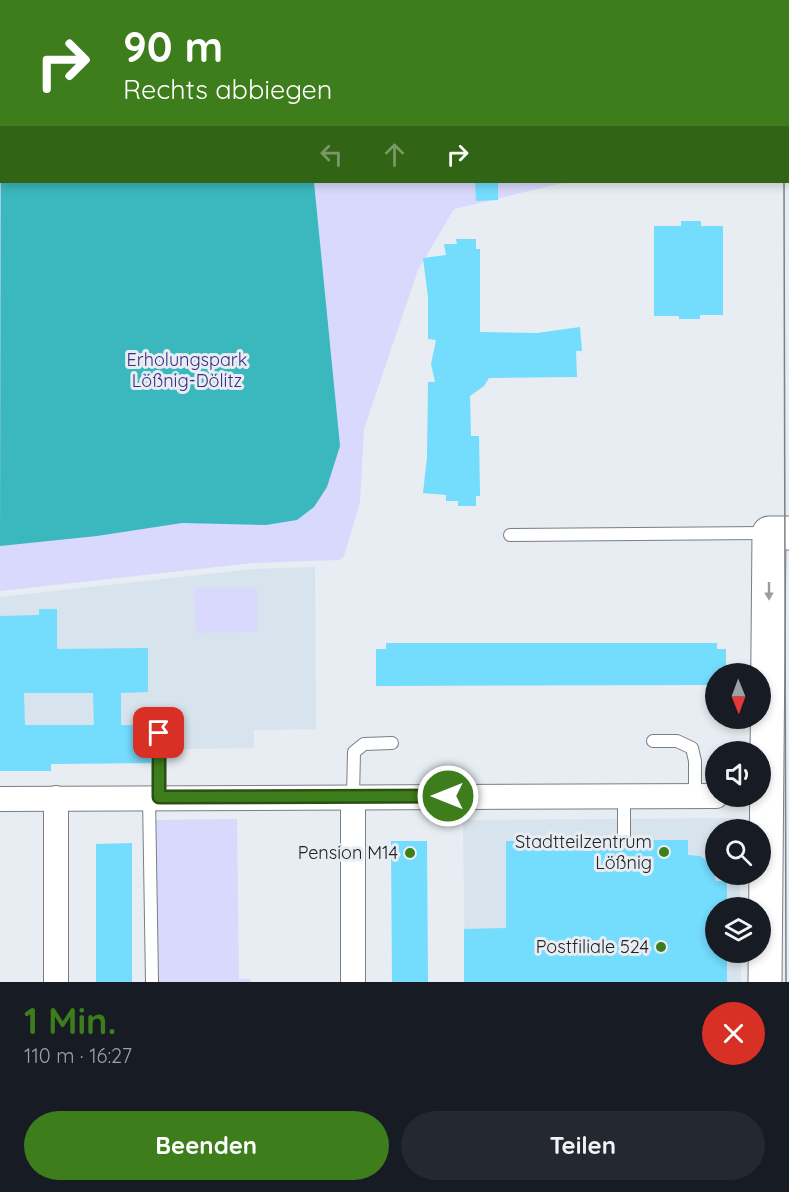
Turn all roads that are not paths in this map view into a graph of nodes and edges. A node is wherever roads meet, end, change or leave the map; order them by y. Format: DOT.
graph roads {
  1 [pos="779,533"];
  2 [pos="510,535"];
  3 [pos="159,733"];
  4 [pos="653,741"];
  5 [pos="767,741"];
  6 [pos="392,743"];
  7 [pos="353,796"];
  8 [pos="624,796"];
  9 [pos="705,796"];
  10 [pos="154,797"];
  11 [pos="56,798"];
  12 [pos="0,799"];
  13 [pos="764,807"];
  14 [pos="624,840"];
  15 [pos="56,982"];
  16 [pos="152,982"];
  17 [pos="353,982"];
  18 [pos="765,982"];
  1 -- 2 [label="lane"];
  1 -- 5 [label="main road, one-way"];
  3 -- 10 [label="lane"];
  4 -- 9 [label="lane"];
  6 -- 7 [label="lane"];
  7 -- 8 [label="street"];
  7 -- 10 [label="street"];
  7 -- 17 [label="street"];
  8 -- 9 [label="street"];
  8 -- 14 [label="lane"];
  10 -- 11 [label="street"];
  10 -- 16 [label="lane"];
  11 -- 12 [label="street"];
  11 -- 15 [label="street"];
  13 -- 18 [label="main road"];
}
